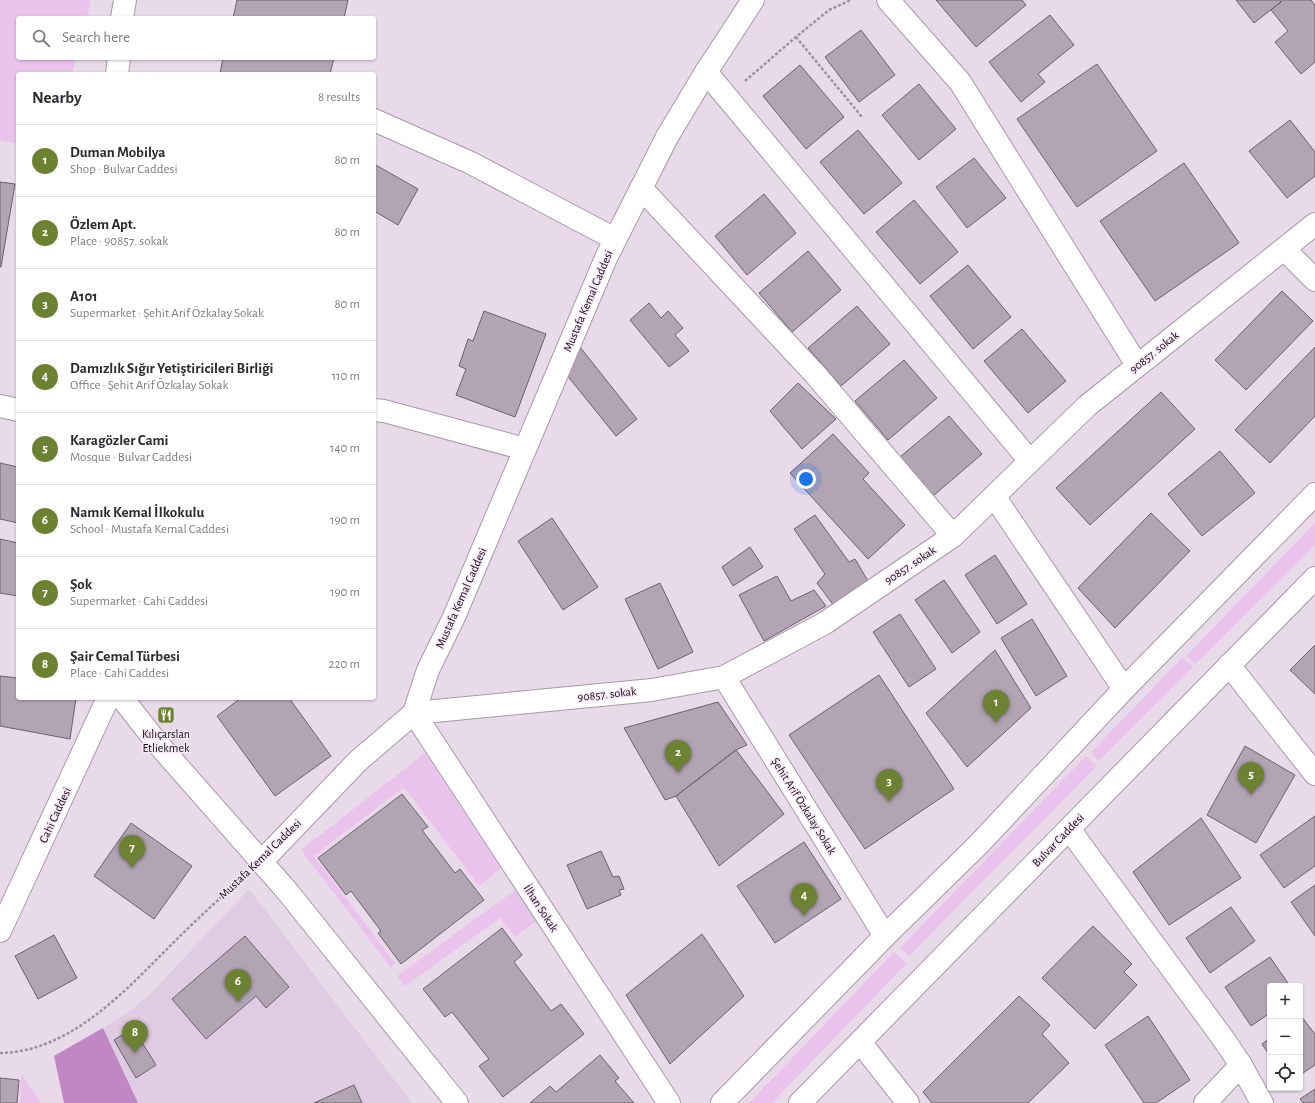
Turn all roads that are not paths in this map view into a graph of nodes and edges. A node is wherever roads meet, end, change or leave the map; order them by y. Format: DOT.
graph roads {
  1 [pos="125,0"];
  2 [pos="753,0"];
  3 [pos="888,0"];
  4 [pos="122,16"];
  5 [pos="119,60"];
  6 [pos="117,72"];
  7 [pos="706,72"];
  8 [pos="376,121"];
  9 [pos="642,188"];
  10 [pos="1315,224"];
  11 [pos="615,239"];
  12 [pos="1284,249"];
  13 [pos="1315,280"];
  14 [pos="1137,366"];
  15 [pos="0,406"];
  16 [pos="16,410"];
  17 [pos="376,410"];
  18 [pos="525,449"];
  19 [pos="1030,461"];
  20 [pos="1315,494"];
  21 [pos="994,496"];
  22 [pos="953,536"];
  23 [pos="1315,578"];
  24 [pos="1229,665"];
  25 [pos="724,676"];
  26 [pos="1124,689"];
  27 [pos="107,700"];
  28 [pos="124,700"];
  29 [pos="414,712"];
  30 [pos="1315,774"];
  31 [pos="1069,829"];
  32 [pos="261,862"];
  33 [pos="0,931"];
  34 [pos="885,936"];
  35 [pos="860,1042"];
  36 [pos="1242,1065"];
  37 [pos="457,1103"];
  38 [pos="669,1103"];
  39 [pos="722,1103"];
  40 [pos="800,1103"];
  41 [pos="908,1103"];
  42 [pos="1206,1103"];
  43 [pos="1262,1103"];
  1 -- 4 [label="street"];
  2 -- 7 [label="street, Mustafa Kemal Caddesi"];
  3 -- 14 [label="street"];
  5 -- 6 [label="street"];
  7 -- 9 [label="street, Mustafa Kemal Caddesi"];
  7 -- 19 [label="street"];
  8 -- 11 [label="street"];
  9 -- 11 [label="street, Mustafa Kemal Caddesi"];
  9 -- 22 [label="street"];
  10 -- 12 [label="street, 90857. sokak"];
  11 -- 18 [label="street, Mustafa Kemal Caddesi"];
  12 -- 13 [label="street"];
  12 -- 14 [label="street, 90857. sokak"];
  14 -- 19 [label="street, 90857. sokak"];
  15 -- 16 [label="street"];
  17 -- 18 [label="street"];
  18 -- 29 [label="street, Mustafa Kemal Caddesi"];
  19 -- 21 [label="street, 90857. sokak"];
  20 -- 26 [label="street"];
  21 -- 22 [label="street, 90857. sokak"];
  21 -- 26 [label="street"];
  22 -- 25 [label="street, 90857. sokak"];
  23 -- 24 [label="street, Bulvar Caddesi"];
  24 -- 30 [label="street"];
  24 -- 31 [label="street, Bulvar Caddesi"];
  25 -- 29 [label="street, 90857. sokak"];
  25 -- 34 [label="street, Şehit Arif Özkalay Sokak"];
  26 -- 34 [label="street"];
  27 -- 33 [label="street, Cahi Caddesi"];
  28 -- 32 [label="street"];
  29 -- 32 [label="street, Mustafa Kemal Caddesi"];
  29 -- 38 [label="street, İlhan Sokak"];
  31 -- 35 [label="street, Bulvar Caddesi"];
  31 -- 36 [label="street"];
  32 -- 37 [label="street"];
  34 -- 39 [label="street"];
  35 -- 40 [label="street, Bulvar Caddesi"];
  35 -- 41 [label="street"];
  36 -- 42 [label="street"];
  36 -- 43 [label="street"];
}
